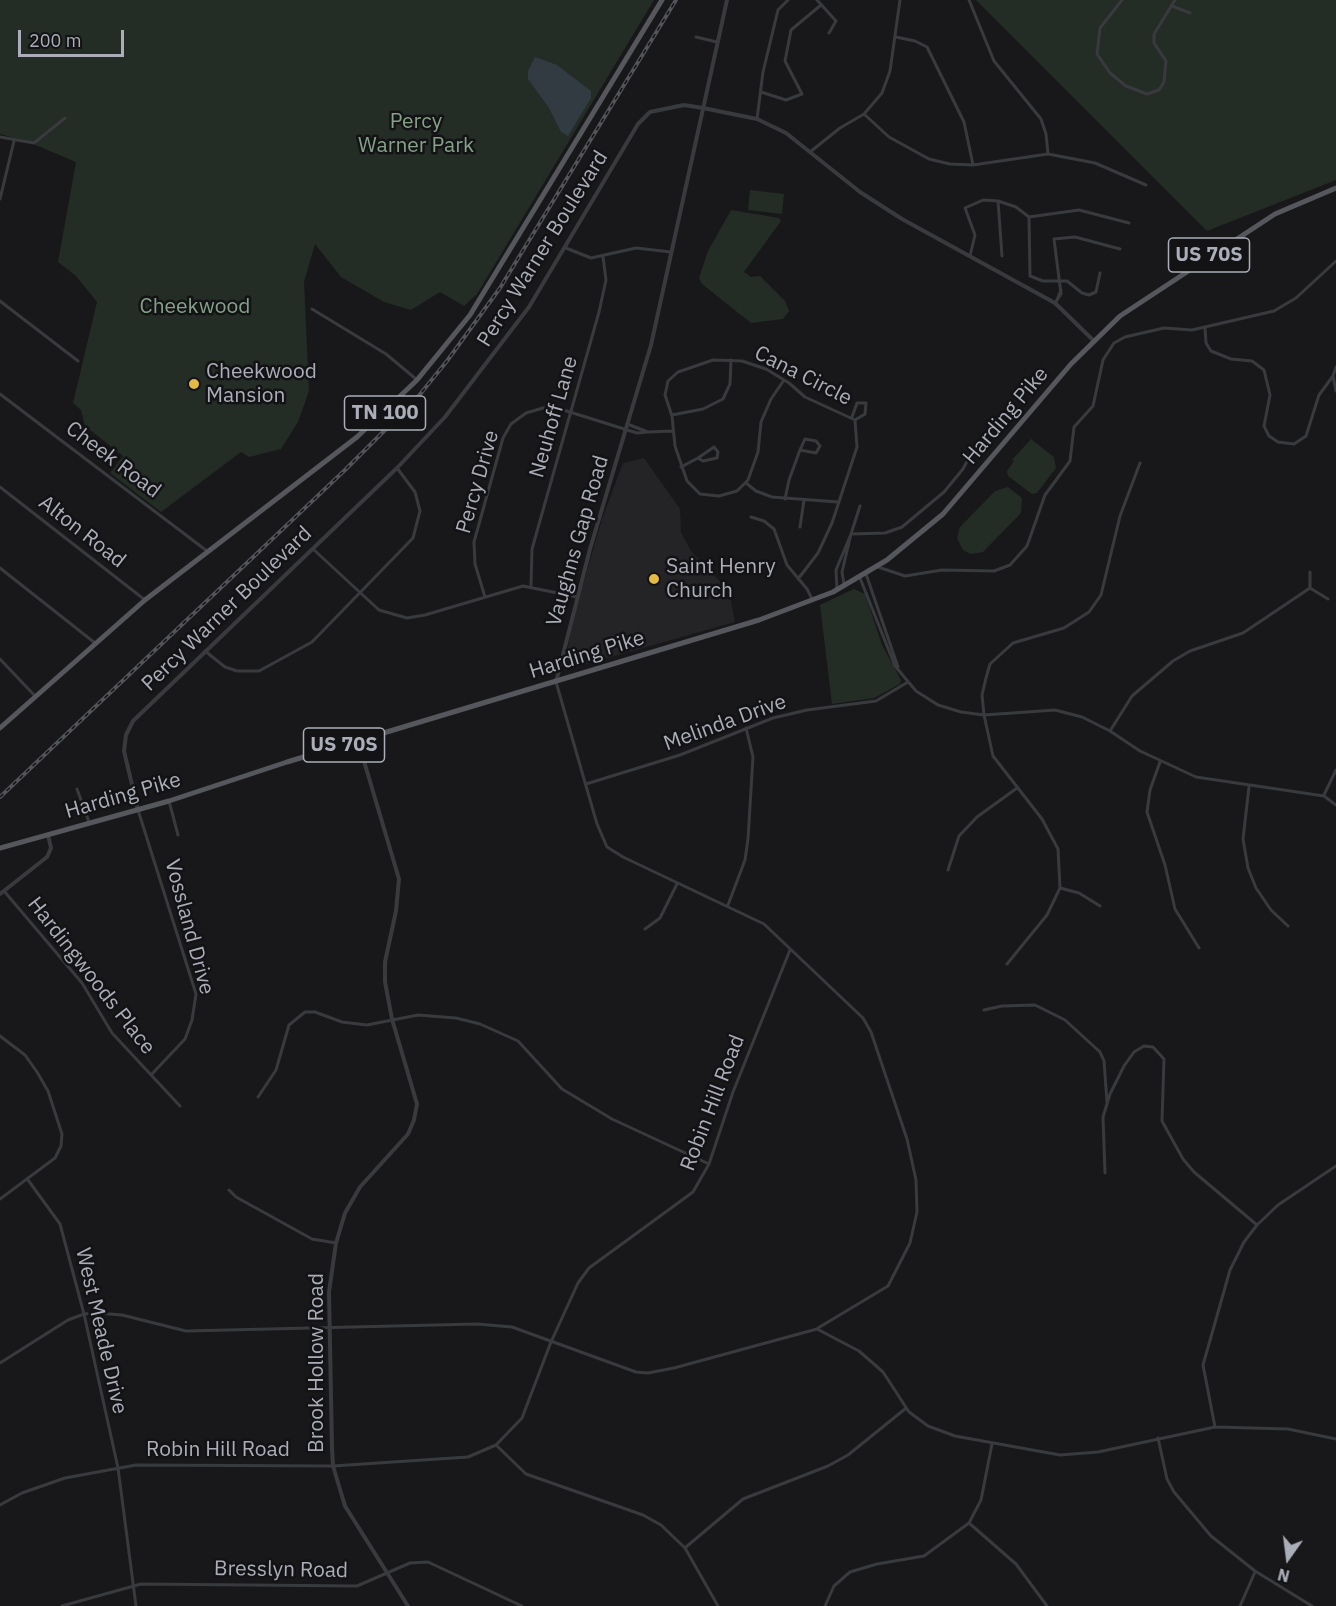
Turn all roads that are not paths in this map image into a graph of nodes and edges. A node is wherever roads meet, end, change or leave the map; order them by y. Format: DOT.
graph roads {
  1 [pos="662,0"];
  2 [pos="727,0"];
  3 [pos="788,0"];
  4 [pos="817,0"];
  5 [pos="900,0"];
  6 [pos="969,0"];
  7 [pos="1122,0"];
  8 [pos="1175,0"];
  9 [pos="821,4"];
  10 [pos="1172,6"];
  11 [pos="1190,13"];
  12 [pos="829,33"];
  13 [pos="696,37"];
  14 [pos="896,37"];
  15 [pos="717,42"];
  16 [pos="761,92"];
  17 [pos="703,108"];
  18 [pos="864,114"];
  19 [pos="65,118"];
  20 [pos="757,119"];
  21 [pos="0,137"];
  22 [pos="14,141"];
  23 [pos="810,152"];
  24 [pos="1048,154"];
  25 [pos="973,165"];
  26 [pos="1146,185"];
  27 [pos="1336,188"];
  28 [pos="0,199"];
  29 [pos="998,201"];
  30 [pos="1029,217"];
  31 [pos="1129,223"];
  32 [pos="566,248"];
  33 [pos="1120,249"];
  34 [pos="672,252"];
  35 [pos="970,256"];
  36 [pos="1002,256"];
  37 [pos="603,257"];
  38 [pos="1336,261"];
  39 [pos="1101,273"];
  40 [pos="1060,280"];
  41 [pos="0,301"];
  42 [pos="1056,302"];
  43 [pos="312,309"];
  44 [pos="1205,327"];
  45 [pos="1093,340"];
  46 [pos="731,360"];
  47 [pos="78,361"];
  48 [pos="1336,367"];
  49 [pos="1332,376"];
  50 [pos="417,380"];
  51 [pos="784,380"];
  52 [pos="1336,392"];
  53 [pos="0,394"];
  54 [pos="570,411"];
  55 [pos="672,415"];
  56 [pos="854,419"];
  57 [pos="626,427"];
  58 [pos="673,431"];
  59 [pos="976,444"];
  60 [pos="800,450"];
  61 [pos="698,458"];
  62 [pos="1140,463"];
  63 [pos="681,467"];
  64 [pos="397,468"];
  65 [pos="746,483"];
  66 [pos="0,487"];
  67 [pos="785,499"];
  68 [pos="804,500"];
  69 [pos="838,502"];
  70 [pos="860,506"];
  71 [pos="752,517"];
  72 [pos="800,527"];
  73 [pos="851,534"];
  74 [pos="312,548"];
  75 [pos="207,551"];
  76 [pos="877,567"];
  77 [pos="0,568"];
  78 [pos="1310,572"];
  79 [pos="866,574"];
  80 [pos="860,578"];
  81 [pos="798,579"];
  82 [pos="531,585"];
  83 [pos="845,586"];
  84 [pos="1310,588"];
  85 [pos="837,590"];
  86 [pos="358,593"];
  87 [pos="485,597"];
  88 [pos="577,597"];
  89 [pos="1328,599"];
  90 [pos="145,600"];
  91 [pos="812,601"];
  92 [pos="94,643"];
  93 [pos="205,651"];
  94 [pos="0,659"];
  95 [pos="901,674"];
  96 [pos="556,682"];
  97 [pos="908,682"];
  98 [pos="35,696"];
  99 [pos="984,715"];
  100 [pos="0,728"];
  101 [pos="746,728"];
  102 [pos="1110,730"];
  103 [pos="358,741"];
  104 [pos="1160,762"];
  105 [pos="1336,770"];
  106 [pos="586,784"];
  107 [pos="1249,787"];
  108 [pos="1017,788"];
  109 [pos="77,789"];
  110 [pos="1324,796"];
  111 [pos="169,801"];
  112 [pos="1336,805"];
  113 [pos="138,810"];
  114 [pos="89,822"];
  115 [pos="48,835"];
  116 [pos="178,835"];
  117 [pos="0,848"];
  118 [pos="948,870"];
  119 [pos="677,884"];
  120 [pos="1060,888"];
  121 [pos="2,893"];
  122 [pos="728,905"];
  123 [pos="1100,906"];
  124 [pos="1288,926"];
  125 [pos="645,930"];
  126 [pos="1199,948"];
  127 [pos="790,950"];
  128 [pos="1007,964"];
  129 [pos="984,1010"];
  130 [pos="392,1019"];
  131 [pos="0,1036"];
  132 [pos="151,1075"];
  133 [pos="258,1096"];
  134 [pos="1107,1104"];
  135 [pos="180,1106"];
  136 [pos="710,1164"];
  137 [pos="1336,1166"];
  138 [pos="1105,1173"];
  139 [pos="28,1180"];
  140 [pos="229,1190"];
  141 [pos="0,1199"];
  142 [pos="1257,1225"];
  143 [pos="336,1243"];
  144 [pos="84,1314"];
  145 [pos="328,1329"];
  146 [pos="817,1329"];
  147 [pos="550,1342"];
  148 [pos="0,1363"];
  149 [pos="905,1409"];
  150 [pos="1215,1427"];
  151 [pos="1158,1437"];
  152 [pos="1336,1439"];
  153 [pos="992,1444"];
  154 [pos="496,1445"];
  155 [pos="333,1466"];
  156 [pos="118,1468"];
  157 [pos="0,1506"];
  158 [pos="969,1523"];
  159 [pos="686,1548"];
  160 [pos="1255,1571"];
  161 [pos="388,1574"];
  162 [pos="133,1586"];
  163 [pos="62,1606"];
  164 [pos="136,1606"];
  165 [pos="408,1606"];
  166 [pos="522,1606"];
  167 [pos="718,1606"];
  168 [pos="825,1606"];
  169 [pos="1047,1606"];
  170 [pos="1240,1606"];
  171 [pos="1312,1606"];
  1 -- 50 [label="main road, TN 100"];
  2 -- 15 [label="street, Vaughns Gap Road"];
  3 -- 16 [label="street"];
  4 -- 9 [label="street"];
  5 -- 14 [label="street"];
  6 -- 24 [label="street"];
  7 -- 10 [label="street"];
  8 -- 10 [label="street"];
  9 -- 12 [label="street"];
  9 -- 16 [label="street"];
  10 -- 11 [label="street"];
  13 -- 15 [label="street"];
  14 -- 18 [label="street"];
  14 -- 25 [label="street"];
  15 -- 17 [label="street, Vaughns Gap Road"];
  16 -- 20 [label="street"];
  17 -- 20 [label="street, Percy Warner Boulevard"];
  17 -- 32 [label="street, Percy Warner Boulevard"];
  17 -- 34 [label="street, Vaughns Gap Road"];
  18 -- 23 [label="street"];
  18 -- 25 [label="street"];
  19 -- 22 [label="street"];
  20 -- 23 [label="street, Percy Warner Boulevard"];
  21 -- 22 [label="street"];
  22 -- 28 [label="street"];
  23 -- 35 [label="street, Percy Warner Boulevard"];
  24 -- 25 [label="street"];
  24 -- 26 [label="street"];
  27 -- 45 [label="main road, US 70S"];
  29 -- 30 [label="street"];
  29 -- 35 [label="street"];
  29 -- 36 [label="street"];
  30 -- 31 [label="street"];
  30 -- 40 [label="street"];
  32 -- 37 [label="street"];
  32 -- 64 [label="street, Percy Warner Boulevard"];
  33 -- 40 [label="street"];
  34 -- 37 [label="street"];
  34 -- 57 [label="street, Vaughns Gap Road"];
  35 -- 42 [label="street, Percy Warner Boulevard"];
  37 -- 54 [label="street, Neuhoff Lane"];
  38 -- 44 [label="street"];
  39 -- 40 [label="street"];
  40 -- 42 [label="street"];
  41 -- 47 [label="street"];
  42 -- 45 [label="street, Percy Warner Boulevard"];
  43 -- 50 [label="street"];
  44 -- 49 [label="street"];
  44 -- 76 [label="street"];
  45 -- 76 [label="main road, Harding Pike / US 70S"];
  46 -- 51 [label="street, Cana Circle"];
  46 -- 55 [label="street"];
  46 -- 55 [label="street, Cana Circle"];
  48 -- 49 [label="street"];
  49 -- 52 [label="street"];
  50 -- 75 [label="main road, TN 100"];
  51 -- 56 [label="street, Cana Circle"];
  51 -- 65 [label="street"];
  53 -- 75 [label="street, Cheek Road"];
  54 -- 57 [label="street, Percy Drive"];
  54 -- 82 [label="street, Neuhoff Lane"];
  54 -- 87 [label="street, Percy Drive"];
  55 -- 58 [label="street, Cana Circle"];
  56 -- 56 [label="street"];
  56 -- 69 [label="street, Cana Circle"];
  57 -- 58 [label="street, Percy Drive"];
  57 -- 88 [label="street, Vaughns Gap Road"];
  58 -- 63 [label="street, Cana Circle"];
  59 -- 73 [label="street"];
  60 -- 60 [label="street"];
  60 -- 67 [label="street"];
  61 -- 61 [label="street"];
  61 -- 63 [label="street"];
  62 -- 99 [label="street"];
  63 -- 65 [label="street"];
  64 -- 74 [label="street, Percy Warner Boulevard"];
  64 -- 86 [label="street"];
  65 -- 67 [label="street"];
  66 -- 90 [label="street, Alton Road"];
  67 -- 68 [label="street"];
  68 -- 69 [label="street"];
  68 -- 72 [label="street"];
  69 -- 81 [label="street, Cana Circle"];
  70 -- 73 [label="street"];
  71 -- 81 [label="street"];
  73 -- 83 [label="street"];
  73 -- 85 [label="street"];
  74 -- 86 [label="street"];
  74 -- 93 [label="street, Percy Warner Boulevard"];
  75 -- 90 [label="main road, TN 100"];
  76 -- 79 [label="main road, Harding Pike / US 70S"];
  77 -- 92 [label="street"];
  78 -- 84 [label="street"];
  79 -- 80 [label="main road, Harding Pike / US 70S"];
  79 -- 95 [label="street"];
  80 -- 83 [label="main road, Harding Pike / US 70S"];
  80 -- 95 [label="street"];
  81 -- 91 [label="street"];
  82 -- 87 [label="street"];
  82 -- 88 [label="street"];
  83 -- 85 [label="main road, Harding Pike / US 70S"];
  84 -- 89 [label="street"];
  84 -- 102 [label="street"];
  85 -- 91 [label="main road, Harding Pike / US 70S"];
  86 -- 87 [label="street"];
  86 -- 93 [label="street"];
  88 -- 96 [label="street, Vaughns Gap Road"];
  90 -- 92 [label="main road, TN 100"];
  91 -- 96 [label="main road, Harding Pike / US 70S"];
  92 -- 98 [label="main road, TN 100"];
  93 -- 113 [label="street, Percy Warner Boulevard"];
  94 -- 98 [label="street"];
  95 -- 97 [label="street"];
  96 -- 103 [label="main road, Harding Pike / US 70S"];
  96 -- 106 [label="street"];
  97 -- 99 [label="street"];
  97 -- 101 [label="street, Melinda Drive"];
  98 -- 100 [label="main road, TN 100"];
  99 -- 102 [label="street"];
  99 -- 108 [label="street"];
  101 -- 106 [label="street, Melinda Drive"];
  101 -- 122 [label="street"];
  102 -- 104 [label="street"];
  103 -- 111 [label="main road, Harding Pike / US 70S"];
  103 -- 130 [label="street, Brook Hollow Road"];
  104 -- 107 [label="street"];
  104 -- 126 [label="street"];
  105 -- 110 [label="street"];
  106 -- 119 [label="street"];
  107 -- 110 [label="street"];
  107 -- 124 [label="street"];
  108 -- 118 [label="street"];
  108 -- 120 [label="street"];
  109 -- 114 [label="street"];
  110 -- 112 [label="street"];
  111 -- 113 [label="main road, Harding Pike / US 70S"];
  111 -- 116 [label="street"];
  113 -- 114 [label="main road, Harding Pike / US 70S"];
  113 -- 132 [label="street, Vossland Drive"];
  114 -- 115 [label="main road, Harding Pike / US 70S"];
  115 -- 117 [label="main road, Harding Pike / US 70S"];
  115 -- 121 [label="street"];
  119 -- 122 [label="street"];
  119 -- 125 [label="street"];
  120 -- 123 [label="street"];
  120 -- 128 [label="street"];
  121 -- 132 [label="street, Hardingwoods Place"];
  122 -- 127 [label="street"];
  127 -- 136 [label="street, Robin Hill Road"];
  127 -- 146 [label="street"];
  129 -- 134 [label="street"];
  130 -- 133 [label="street"];
  130 -- 136 [label="street"];
  130 -- 143 [label="street, Brook Hollow Road"];
  131 -- 139 [label="street"];
  132 -- 135 [label="street, Hardingwoods Place"];
  134 -- 138 [label="street"];
  134 -- 142 [label="street"];
  136 -- 147 [label="street, Robin Hill Road"];
  137 -- 142 [label="street"];
  139 -- 141 [label="street"];
  139 -- 144 [label="street, West Meade Drive"];
  140 -- 143 [label="street"];
  142 -- 150 [label="street"];
  143 -- 145 [label="street, Brook Hollow Road"];
  144 -- 145 [label="street"];
  144 -- 148 [label="street"];
  144 -- 156 [label="street, West Meade Drive"];
  145 -- 147 [label="street"];
  145 -- 155 [label="street, Brook Hollow Road"];
  146 -- 147 [label="street"];
  146 -- 149 [label="street"];
  147 -- 154 [label="street, Robin Hill Road"];
  149 -- 153 [label="street"];
  149 -- 159 [label="street"];
  150 -- 151 [label="street"];
  150 -- 152 [label="street"];
  151 -- 153 [label="street"];
  151 -- 160 [label="street"];
  153 -- 158 [label="street"];
  154 -- 155 [label="street, Robin Hill Road"];
  154 -- 159 [label="street"];
  155 -- 156 [label="street, Robin Hill Road"];
  155 -- 161 [label="street, Brook Hollow Road"];
  156 -- 157 [label="street, Robin Hill Road"];
  156 -- 162 [label="street, West Meade Drive"];
  158 -- 168 [label="street"];
  158 -- 169 [label="street"];
  159 -- 167 [label="street"];
  160 -- 170 [label="street"];
  160 -- 171 [label="street"];
  161 -- 162 [label="street, Bresslyn Road"];
  161 -- 165 [label="street, Brook Hollow Road"];
  161 -- 166 [label="street, Bresslyn Road"];
  162 -- 163 [label="street, Bresslyn Road"];
  162 -- 164 [label="street, West Meade Drive"];
}
